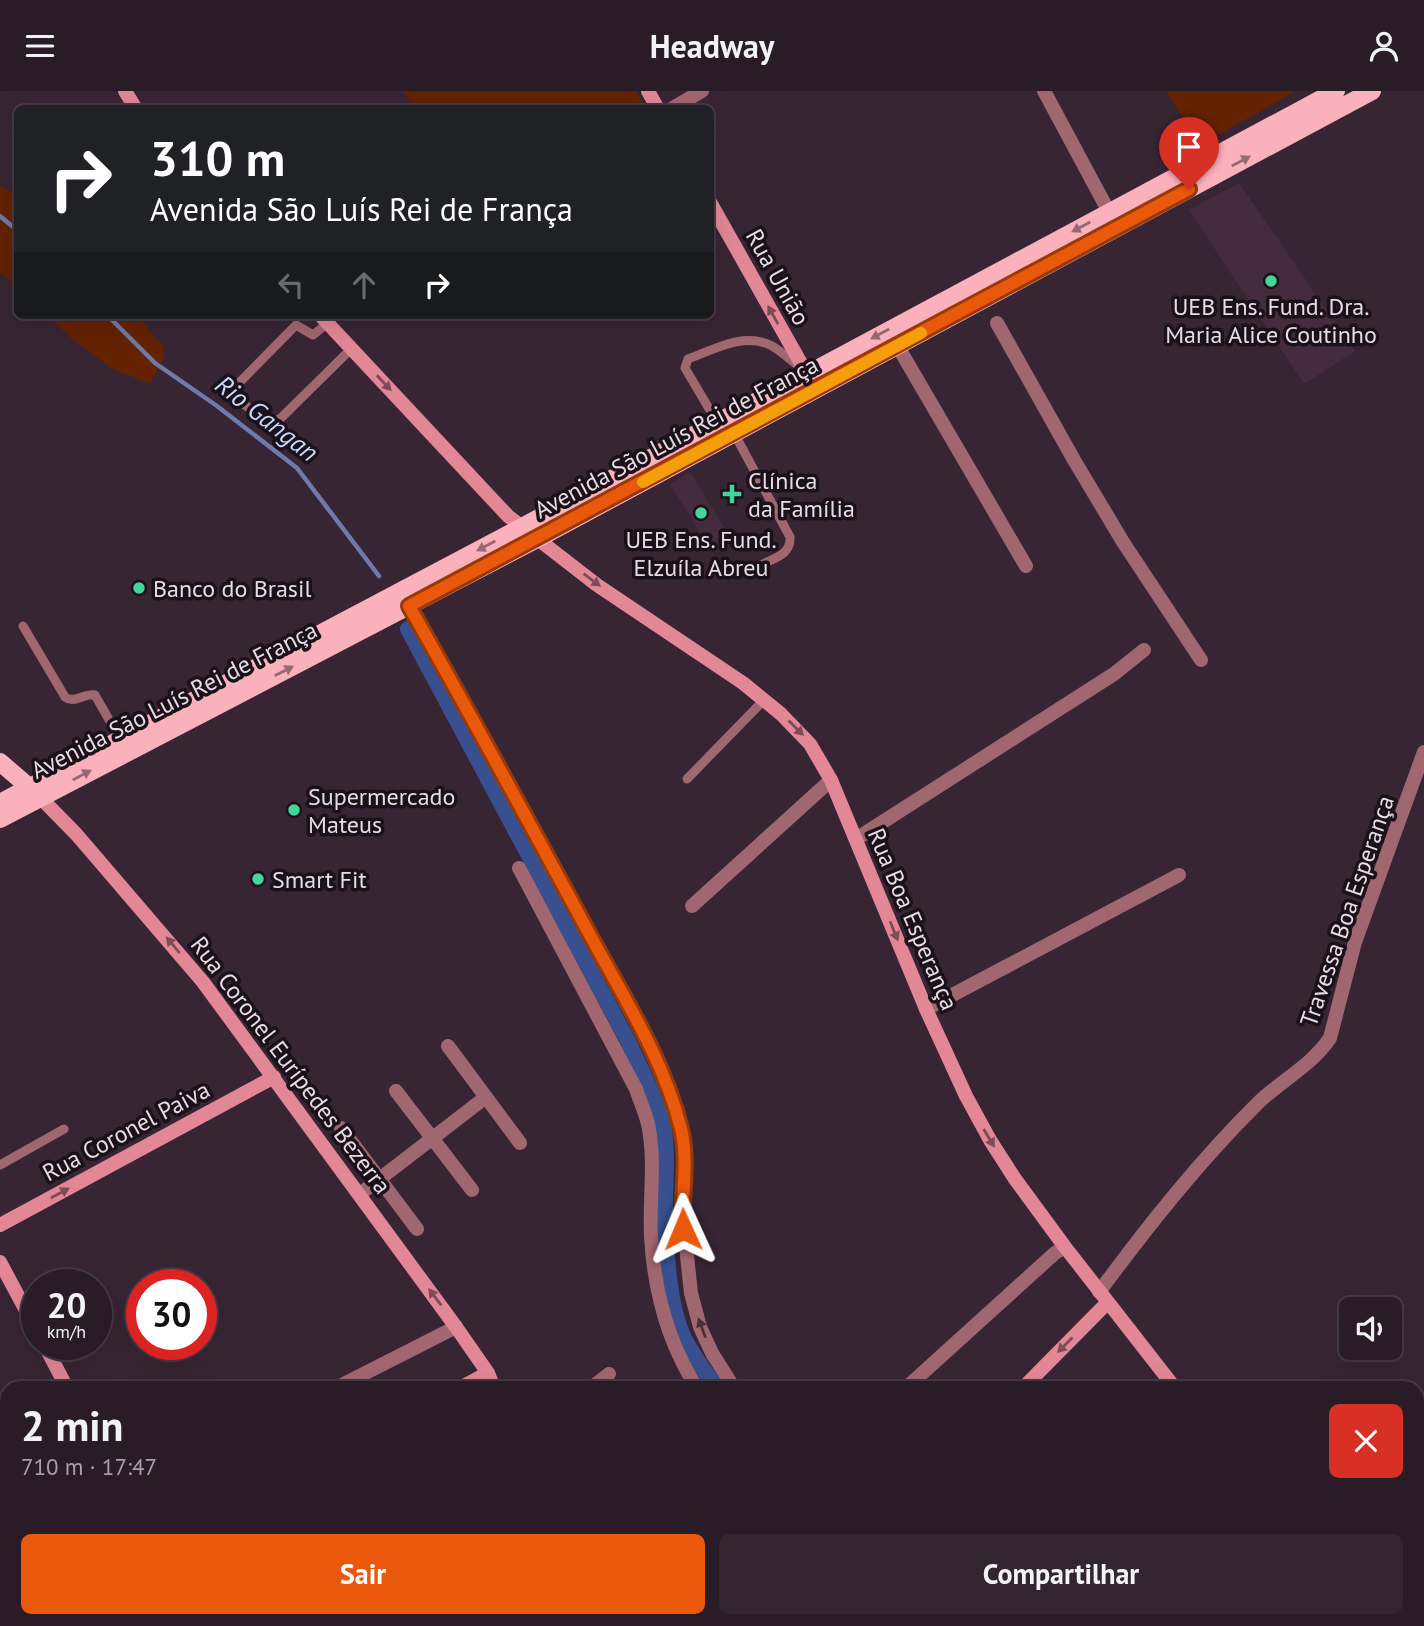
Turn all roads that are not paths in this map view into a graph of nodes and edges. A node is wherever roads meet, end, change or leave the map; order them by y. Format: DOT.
graph roads {
  1 [pos="702,91"];
  2 [pos="1044,91"];
  3 [pos="1336,91"];
  4 [pos="1372,91"];
  5 [pos="678,105"];
  6 [pos="714,209"];
  7 [pos="1109,212"];
  8 [pos="324,319"];
  9 [pos="997,323"];
  10 [pos="897,345"];
  11 [pos="352,348"];
  12 [pos="805,371"];
  13 [pos="717,422"];
  14 [pos="734,433"];
  15 [pos="522,527"];
  16 [pos="537,539"];
  17 [pos="761,565"];
  18 [pos="1026,566"];
  19 [pos="409,606"];
  20 [pos="23,626"];
  21 [pos="1144,650"];
  22 [pos="1200,660"];
  23 [pos="764,699"];
  24 [pos="120,739"];
  25 [pos="1424,752"];
  26 [pos="0,762"];
  27 [pos="687,779"];
  28 [pos="831,780"];
  29 [pos="35,792"];
  30 [pos="0,803"];
  31 [pos="0,819"];
  32 [pos="856,839"];
  33 [pos="519,868"];
  34 [pos="1179,875"];
  35 [pos="692,906"];
  36 [pos="926,1009"];
  37 [pos="448,1046"];
  38 [pos="274,1077"];
  39 [pos="396,1091"];
  40 [pos="486,1097"];
  41 [pos="341,1128"];
  42 [pos="64,1129"];
  43 [pos="433,1138"];
  44 [pos="520,1143"];
  45 [pos="0,1165"];
  46 [pos="379,1178"];
  47 [pos="472,1190"];
  48 [pos="360,1193"];
  49 [pos="0,1225"];
  50 [pos="417,1229"];
  51 [pos="1065,1247"];
  52 [pos="0,1262"];
  53 [pos="1103,1297"];
  54 [pos="21,1301"];
  55 [pos="456,1327"];
  56 [pos="52,1360"];
  57 [pos="488,1373"];
  58 [pos="610,1374"];
  59 [pos="63,1381"];
  60 [pos="350,1381"];
  61 [pos="473,1381"];
  62 [pos="491,1381"];
  63 [pos="600,1381"];
  64 [pos="694,1381"];
  65 [pos="730,1381"];
  66 [pos="914,1381"];
  67 [pos="1029,1381"];
  68 [pos="1169,1381"];
  1 -- 5 [label="street"];
  2 -- 7 [label="street"];
  3 -- 7 [label="main road, Avenida São Luís Rei de França"];
  10 -- 4 [label="main road, Avenida São Luís Rei de França, one-way"];
  12 -- 6 [label="main road, Rua União, one-way"];
  7 -- 12 [label="main road, Avenida São Luís Rei de França, one-way"];
  8 -- 11 [label="main road, Rua Boa Esperança"];
  8 -- 11 [label="lane"];
  9 -- 22 [label="street"];
  10 -- 14 [label="main road, Avenida São Luís Rei de França"];
  10 -- 18 [label="street"];
  11 -- 15 [label="main road, Rua Boa Esperança, one-way"];
  12 -- 13 [label="main road, Avenida São Luís Rei de França"];
  12 -- 13 [label="lane"];
  13 -- 15 [label="main road, Avenida São Luís Rei de França"];
  14 -- 16 [label="main road, Avenida São Luís Rei de França"];
  14 -- 17 [label="lane"];
  15 -- 16 [label="main road, Rua Boa Esperança"];
  15 -- 24 [label="main road, Avenida São Luís Rei de França, one-way"];
  16 -- 19 [label="main road, Avenida São Luís Rei de França"];
  16 -- 23 [label="main road, Rua Boa Esperança, one-way"];
  29 -- 19 [label="main road, Avenida São Luís Rei de França, one-way"];
  65 -- 19 [label="street, one-way"];
  20 -- 24 [label="lane"];
  21 -- 32 [label="street"];
  23 -- 27 [label="lane"];
  23 -- 28 [label="main road, Rua Boa Esperança, one-way"];
  24 -- 29 [label="main road, Avenida São Luís Rei de França"];
  25 -- 53 [label="street, Travessa Boa Esperança"];
  26 -- 29 [label="main road"];
  28 -- 32 [label="main road, Rua Boa Esperança"];
  28 -- 35 [label="street"];
  29 -- 30 [label="main road, Avenida São Luís Rei de França"];
  29 -- 31 [label="main road, Avenida São Luís Rei de França"];
  38 -- 29 [label="main road, Rua Coronel Eurípedes Bezerra, one-way"];
  32 -- 36 [label="main road, Rua Boa Esperança, one-way"];
  33 -- 64 [label="street"];
  34 -- 36 [label="street"];
  36 -- 51 [label="main road, Rua Boa Esperança, one-way"];
  37 -- 40 [label="street"];
  38 -- 48 [label="main road, Rua Coronel Eurípedes Bezerra"];
  49 -- 38 [label="main road, Rua Coronel Paiva, one-way"];
  39 -- 43 [label="street"];
  40 -- 43 [label="street"];
  40 -- 44 [label="street"];
  41 -- 46 [label="street"];
  42 -- 45 [label="lane"];
  43 -- 46 [label="street"];
  43 -- 47 [label="street"];
  46 -- 48 [label="street"];
  46 -- 50 [label="street"];
  55 -- 48 [label="main road, Rua Coronel Eurípedes Bezerra, one-way"];
  51 -- 53 [label="main road, Rua Boa Esperança"];
  51 -- 66 [label="street"];
  52 -- 54 [label="main road"];
  53 -- 67 [label="main road, Travessa Boa Esperança, one-way"];
  53 -- 68 [label="main road, Rua Boa Esperança"];
  55 -- 57 [label="main road, Rua Coronel Eurípedes Bezerra"];
  55 -- 60 [label="street"];
  56 -- 59 [label="main road"];
  57 -- 61 [label="main road"];
  57 -- 62 [label="main road, Rua Coronel Eurípedes Bezerra"];
  58 -- 63 [label="street"];
}
